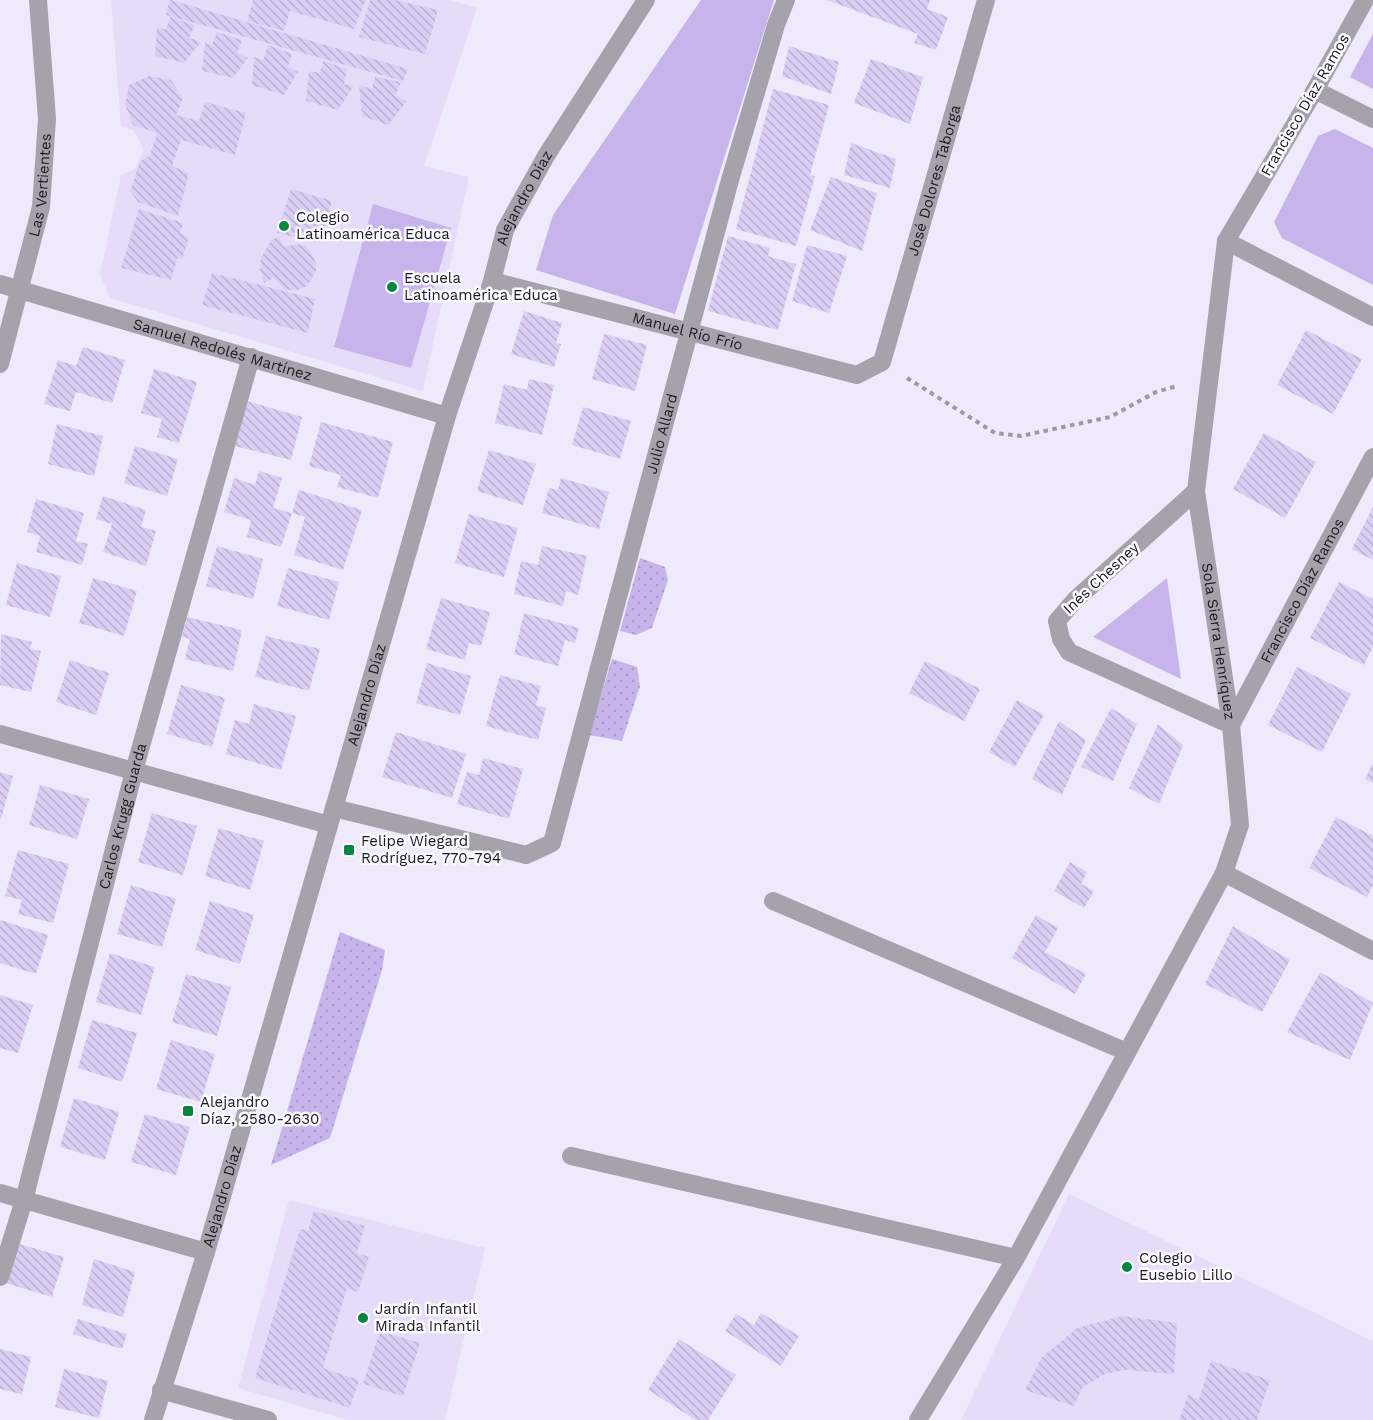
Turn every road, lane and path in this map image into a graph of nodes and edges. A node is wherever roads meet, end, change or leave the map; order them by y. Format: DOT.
graph roads {
  1 [pos="38,0"];
  2 [pos="646,0"];
  3 [pos="786,0"];
  4 [pos="986,0"];
  5 [pos="1365,0"];
  6 [pos="1315,90"];
  7 [pos="1373,120"];
  8 [pos="1226,241"];
  9 [pos="492,281"];
  10 [pos="0,284"];
  11 [pos="21,289"];
  12 [pos="1373,317"];
  13 [pos="690,333"];
  14 [pos="251,357"];
  15 [pos="882,362"];
  16 [pos="0,364"];
  17 [pos="1210,377"];
  18 [pos="447,416"];
  19 [pos="1373,457"];
  20 [pos="1196,491"];
  21 [pos="1231,725"];
  22 [pos="0,734"];
  23 [pos="134,771"];
  24 [pos="332,817"];
  25 [pos="1224,873"];
  26 [pos="773,901"];
  27 [pos="1373,951"];
  28 [pos="1127,1052"];
  29 [pos="571,1156"];
  30 [pos="0,1193"];
  31 [pos="24,1200"];
  32 [pos="206,1252"];
  33 [pos="1016,1258"];
  34 [pos="0,1276"];
  35 [pos="161,1390"];
  36 [pos="153,1420"];
  37 [pos="268,1420"];
  38 [pos="918,1420"];
  1 -- 11 [label="street, Las Vertientes"];
  2 -- 9 [label="street, Alejandro Díaz"];
  3 -- 13 [label="street, Julio Allard"];
  4 -- 15 [label="street, José Dolores Taborga"];
  5 -- 6 [label="street, Francisco Díaz Ramos"];
  6 -- 7 [label="street"];
  6 -- 8 [label="street, Francisco Díaz Ramos"];
  8 -- 12 [label="street"];
  8 -- 17 [label="street, Sola Sierra Henríquez"];
  9 -- 13 [label="street, Manuel Río Frío"];
  9 -- 18 [label="street, Alejandro Díaz"];
  10 -- 11 [label="street, Samuel Redolés Martínez"];
  11 -- 14 [label="street, Samuel Redolés Martínez"];
  11 -- 16 [label="street, Las Vertientes"];
  13 -- 15 [label="street, Manuel Río Frío"];
  13 -- 24 [label="street, Julio Allard"];
  14 -- 18 [label="street, Samuel Redolés Martínez"];
  14 -- 23 [label="street, Carlos Krugg Guarda"];
  15 -- 17 [label="path"];
  17 -- 20 [label="street, Sola Sierra Henríquez"];
  18 -- 24 [label="street, Alejandro Díaz"];
  19 -- 21 [label="street, Francisco Díaz Ramos"];
  20 -- 21 [label="street, Sola Sierra Henríquez"];
  20 -- 21 [label="street, Inés Chesney"];
  21 -- 25 [label="street, Sola Sierra Henríquez"];
  22 -- 23 [label="street"];
  23 -- 24 [label="street"];
  23 -- 31 [label="street, Carlos Krugg Guarda"];
  24 -- 32 [label="street, Alejandro Díaz"];
  25 -- 27 [label="street"];
  25 -- 28 [label="street, Sola Sierra Henríquez"];
  26 -- 28 [label="street"];
  28 -- 33 [label="street, Sola Sierra Henríquez"];
  29 -- 33 [label="street"];
  30 -- 31 [label="street"];
  31 -- 32 [label="street"];
  31 -- 34 [label="street, Carlos Krugg Guarda"];
  32 -- 35 [label="street, Alejandro Díaz"];
  33 -- 38 [label="street, Sola Sierra Henríquez"];
  35 -- 36 [label="street, Alejandro Díaz"];
  35 -- 37 [label="street"];
}
